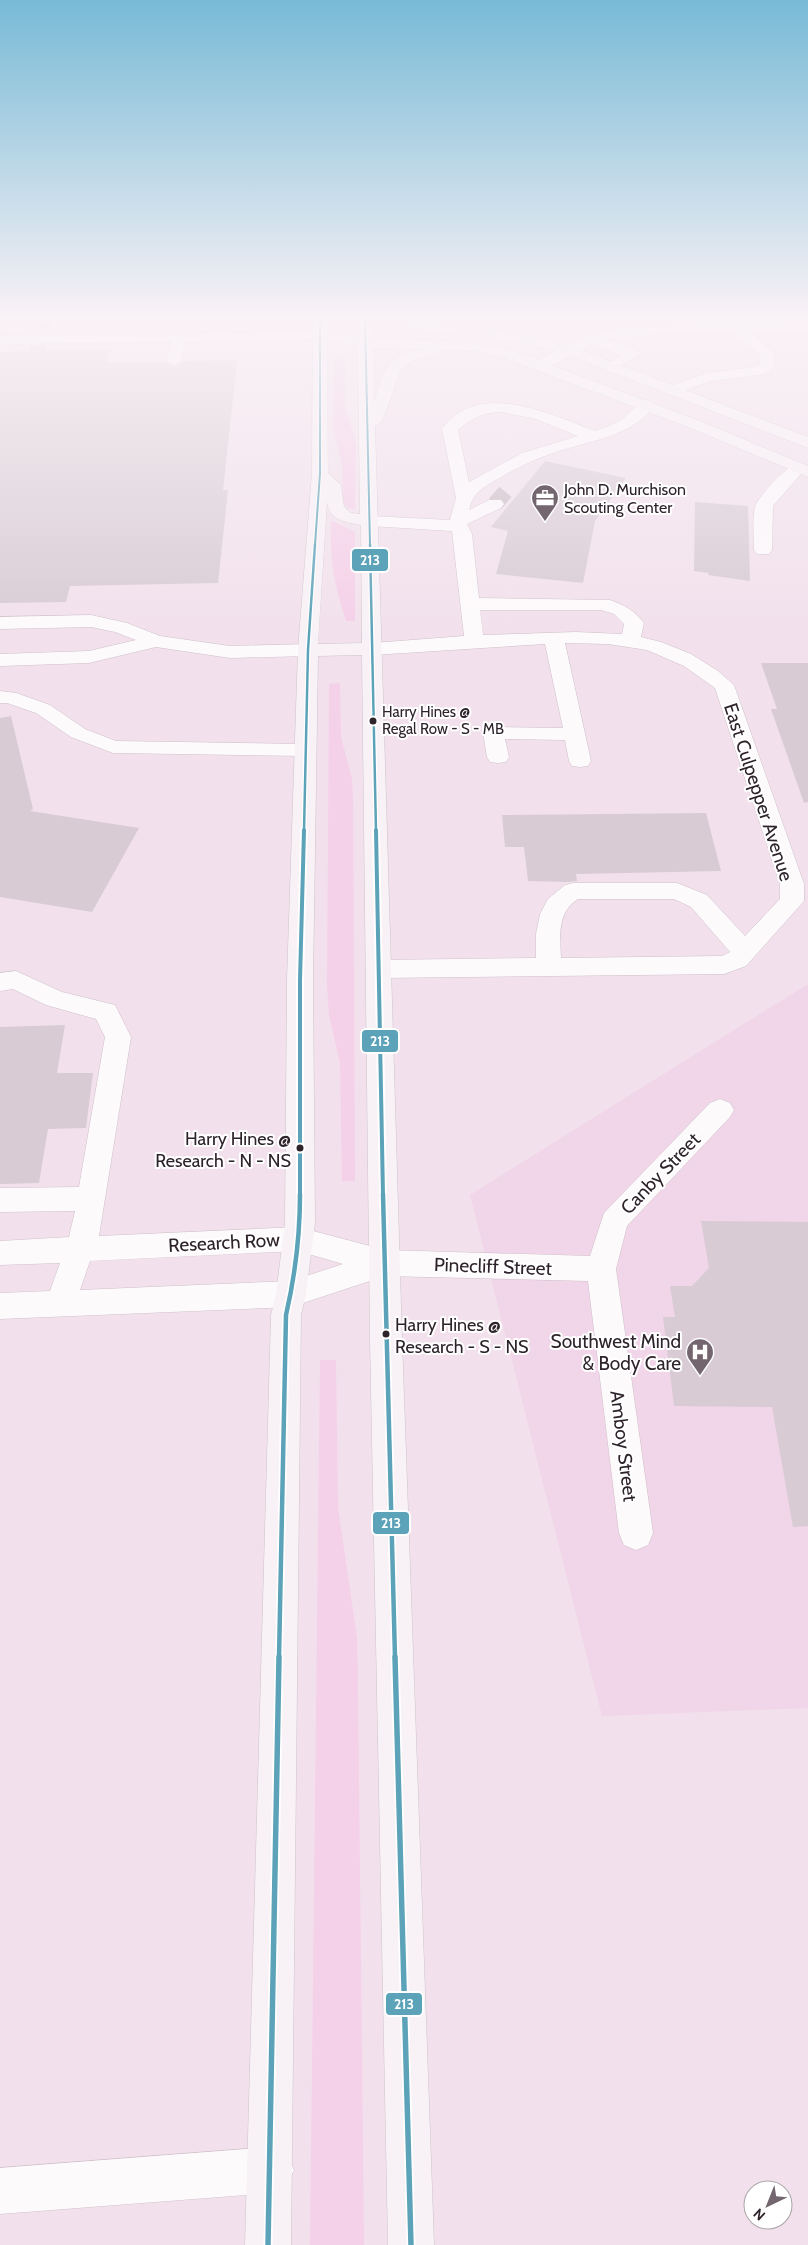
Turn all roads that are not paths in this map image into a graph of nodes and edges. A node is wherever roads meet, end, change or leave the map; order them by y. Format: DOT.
graph roads {
  1 [pos="320,424"];
  2 [pos="368,424"];
  3 [pos="373,424"];
  4 [pos="454,424"];
  5 [pos="561,424"];
  6 [pos="626,424"];
  7 [pos="690,424"];
  8 [pos="738,424"];
  9 [pos="760,424"];
  10 [pos="368,432"];
  11 [pos="786,434"];
  12 [pos="593,436"];
  13 [pos="808,442"];
  14 [pos="511,464"];
  15 [pos="803,470"];
  16 [pos="320,473"];
  17 [pos="508,482"];
  18 [pos="464,497"];
  19 [pos="495,504"];
  20 [pos="370,520"];
  21 [pos="458,524"];
  22 [pos="763,550"];
  23 [pos="470,604"];
  24 [pos="0,623"];
  25 [pos="554,638"];
  26 [pos="474,640"];
  27 [pos="631,640"];
  28 [pos="156,641"];
  29 [pos="373,649"];
  30 [pos="308,650"];
  31 [pos="0,660"];
  32 [pos="0,697"];
  33 [pos="574,734"];
  34 [pos="305,750"];
  35 [pos="498,757"];
  36 [pos="580,761"];
  37 [pos="745,952"];
  38 [pos="549,967"];
  39 [pos="379,969"];
  40 [pos="0,982"];
  41 [pos="720,1110"];
  42 [pos="91,1198"];
  43 [pos="0,1200"];
  44 [pos="298,1239"];
  45 [pos="80,1249"];
  46 [pos="0,1253"];
  47 [pos="385,1263"];
  48 [pos="601,1269"];
  49 [pos="291,1294"];
  50 [pos="60,1304"];
  51 [pos="0,1306"];
  52 [pos="636,1533"];
  53 [pos="271,2170"];
  54 [pos="7,2190"];
  55 [pos="268,2245"];
  56 [pos="411,2245"];
  1 -- 16 [label="main road"];
  2 -- 10 [label="main road"];
  3 -- 10 [label="main road"];
  4 -- 18 [label="street"];
  5 -- 12 [label="street"];
  6 -- 12 [label="street"];
  7 -- 15 [label="main road"];
  8 -- 11 [label="main road"];
  9 -- 11 [label="main road"];
  10 -- 20 [label="main road"];
  11 -- 13 [label="main road"];
  12 -- 14 [label="street"];
  14 -- 17 [label="street"];
  14 -- 18 [label="street"];
  15 -- 22 [label="street"];
  16 -- 20 [label="main road"];
  16 -- 30 [label="main road"];
  18 -- 21 [label="street"];
  19 -- 21 [label="street"];
  20 -- 21 [label="street"];
  20 -- 29 [label="main road"];
  21 -- 23 [label="street"];
  23 -- 26 [label="street"];
  23 -- 27 [label="street"];
  24 -- 28 [label="street"];
  25 -- 26 [label="street, East Culpepper Avenue"];
  25 -- 27 [label="street, East Culpepper Avenue"];
  25 -- 33 [label="street"];
  26 -- 29 [label="street, East Culpepper Avenue"];
  27 -- 37 [label="street, East Culpepper Avenue"];
  28 -- 30 [label="street"];
  28 -- 31 [label="street"];
  29 -- 30 [label="main road"];
  29 -- 39 [label="main road"];
  30 -- 34 [label="main road"];
  32 -- 34 [label="street"];
  33 -- 35 [label="street"];
  33 -- 36 [label="street"];
  34 -- 44 [label="main road"];
  37 -- 38 [label="street, East Culpepper Avenue"];
  37 -- 38 [label="street"];
  38 -- 39 [label="street, East Culpepper Avenue"];
  39 -- 47 [label="main road"];
  40 -- 42 [label="street"];
  41 -- 48 [label="street, Canby Street"];
  42 -- 43 [label="street"];
  42 -- 45 [label="street"];
  44 -- 45 [label="street, Research Row"];
  44 -- 47 [label="street, Research Row"];
  44 -- 49 [label="main road"];
  45 -- 46 [label="street, Research Row"];
  45 -- 50 [label="street"];
  47 -- 48 [label="street, Pinecliff Street"];
  47 -- 49 [label="street"];
  47 -- 56 [label="main road"];
  48 -- 52 [label="street, Amboy Street"];
  49 -- 50 [label="street"];
  49 -- 53 [label="main road"];
  50 -- 51 [label="street"];
  53 -- 54 [label="street"];
  53 -- 55 [label="main road"];
}
